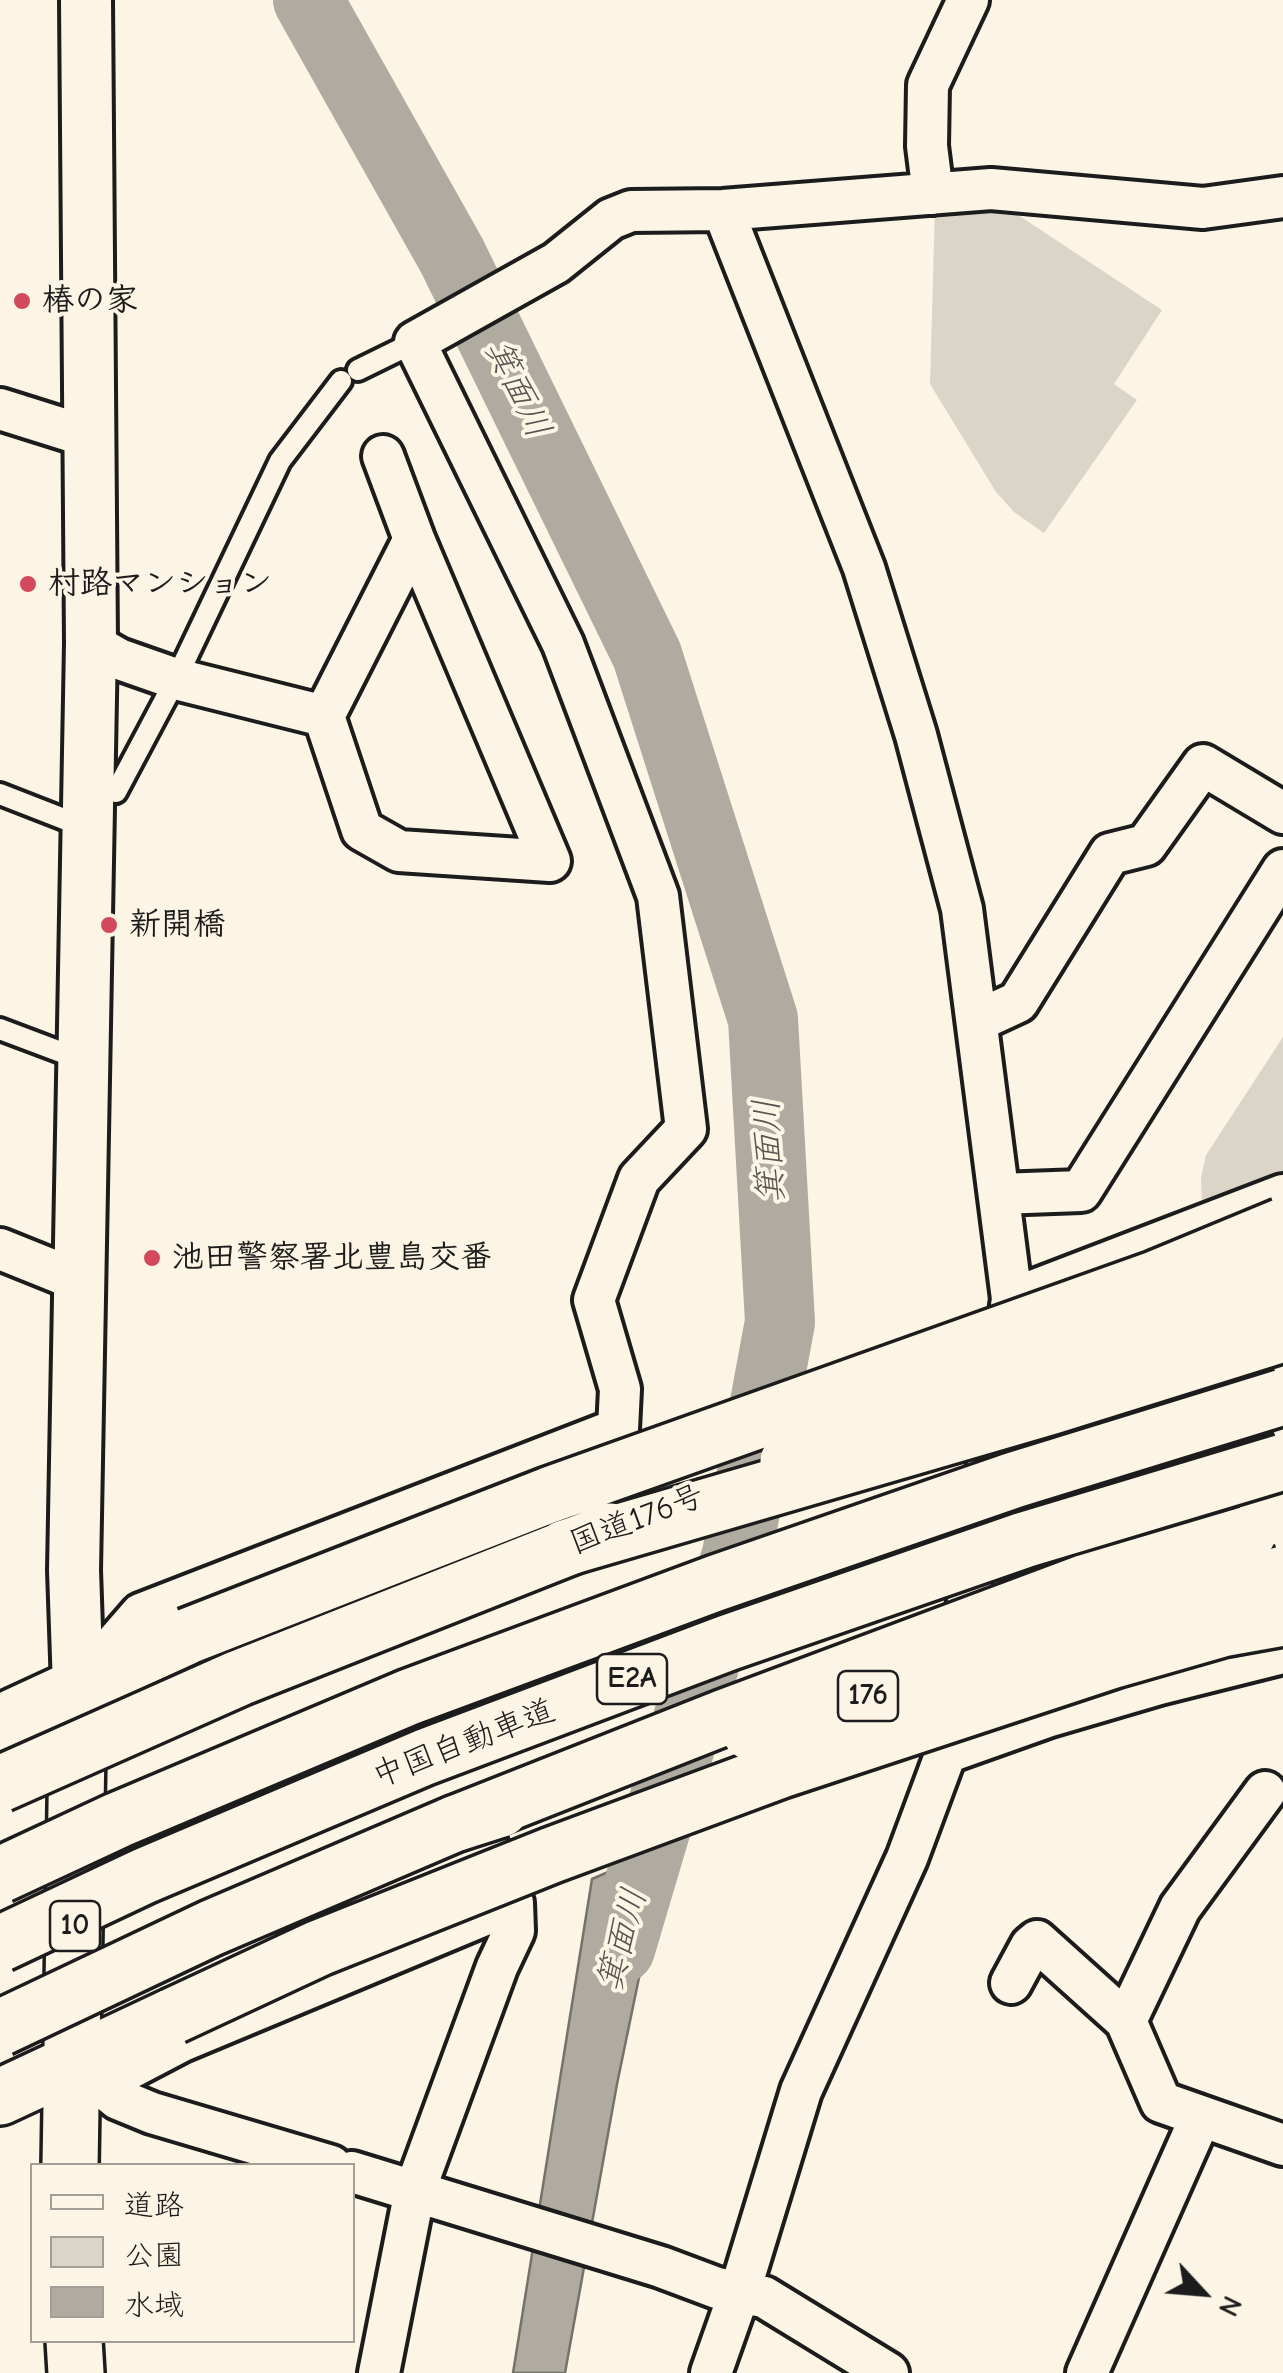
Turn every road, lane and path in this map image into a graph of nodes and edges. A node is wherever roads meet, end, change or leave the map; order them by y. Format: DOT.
graph roads {
  1 [pos="86,0"];
  2 [pos="968,0"];
  3 [pos="933,194"];
  4 [pos="1283,198"];
  5 [pos="723,210"];
  6 [pos="420,340"];
  7 [pos="0,409"];
  8 [pos="89,437"];
  9 [pos="383,456"];
  10 [pos="414,539"];
  11 [pos="91,642"];
  12 [pos="176,679"];
  13 [pos="324,716"];
  14 [pos="0,794"];
  15 [pos="102,810"];
  16 [pos="1283,813"];
  17 [pos="1283,870"];
  18 [pos="977,1021"];
  19 [pos="0,1029"];
  20 [pos="85,1060"];
  21 [pos="999,1194"];
  22 [pos="1283,1196"];
  23 [pos="1283,1226"];
  24 [pos="0,1250"];
  25 [pos="82,1282"];
  26 [pos="1280,1295"];
  27 [pos="1012,1300"];
  28 [pos="1283,1397"];
  29 [pos="1283,1462"];
  30 [pos="1248,1534"];
  31 [pos="1283,1574"];
  32 [pos="1283,1618"];
  33 [pos="1283,1654"];
  34 [pos="78,1686"];
  35 [pos="0,1723"];
  36 [pos="946,1753"];
  37 [pos="0,1784"];
  38 [pos="1264,1792"];
  39 [pos="454,1824"];
  40 [pos="0,1875"];
  41 [pos="0,1944"];
  42 [pos="1011,1984"];
  43 [pos="1126,2021"];
  44 [pos="0,2028"];
  45 [pos="178,2029"];
  46 [pos="73,2062"];
  47 [pos="0,2097"];
  48 [pos="1201,2116"];
  49 [pos="174,2120"];
  50 [pos="1283,2145"];
  51 [pos="70,2163"];
  52 [pos="321,2163"];
  53 [pos="355,2173"];
  54 [pos="415,2190"];
  55 [pos="740,2291"];
  56 [pos="74,2343"];
  57 [pos="76,2373"];
  58 [pos="379,2373"];
  59 [pos="711,2373"];
  60 [pos="888,2373"];
  61 [pos="1087,2373"];
  1 -- 8 [label="street"];
  2 -- 3 [label="street"];
  3 -- 4 [label="street"];
  3 -- 5 [label="street"];
  5 -- 6 [label="street"];
  5 -- 18 [label="street"];
  6 -- 12 [label="lane"];
  6 -- 34 [label="street"];
  7 -- 8 [label="street"];
  8 -- 11 [label="street"];
  9 -- 10 [label="street"];
  10 -- 13 [label="street"];
  10 -- 13 [label="street"];
  11 -- 12 [label="street"];
  11 -- 15 [label="street"];
  12 -- 13 [label="street"];
  12 -- 15 [label="lane"];
  14 -- 15 [label="lane"];
  15 -- 20 [label="street"];
  16 -- 18 [label="street"];
  17 -- 21 [label="street"];
  18 -- 21 [label="street"];
  19 -- 20 [label="lane"];
  20 -- 25 [label="street"];
  21 -- 27 [label="street"];
  22 -- 27 [label="street"];
  23 -- 34 [label="main road, bridge"];
  24 -- 25 [label="street"];
  25 -- 34 [label="street"];
  26 -- 37 [label="main road, 国道176号, bridge"];
  27 -- 36 [label="street"];
  28 -- 40 [label="main road, 中国自動車道 / E2A, bridge"];
  29 -- 41 [label="main road, 中国自動車道 / E2A, bridge"];
  30 -- 39 [label="main road, bridge"];
  31 -- 39 [label="main road, 176, bridge"];
  32 -- 45 [label="main road, bridge"];
  33 -- 36 [label="street"];
  34 -- 35 [label="main road"];
  34 -- 46 [label="main road, 10"];
  36 -- 55 [label="street"];
  38 -- 43 [label="street"];
  39 -- 44 [label="main road, 176, bridge"];
  42 -- 43 [label="street"];
  43 -- 48 [label="street"];
  45 -- 46 [label="main road"];
  45 -- 49 [label="street"];
  45 -- 54 [label="street"];
  46 -- 47 [label="main road"];
  46 -- 49 [label="street"];
  46 -- 51 [label="main road, 10"];
  48 -- 50 [label="street"];
  48 -- 61 [label="street"];
  49 -- 52 [label="street"];
  53 -- 54 [label="street"];
  54 -- 55 [label="street"];
  54 -- 58 [label="street"];
  55 -- 59 [label="street"];
  55 -- 60 [label="street"];
  56 -- 57 [label="main road"];
}
